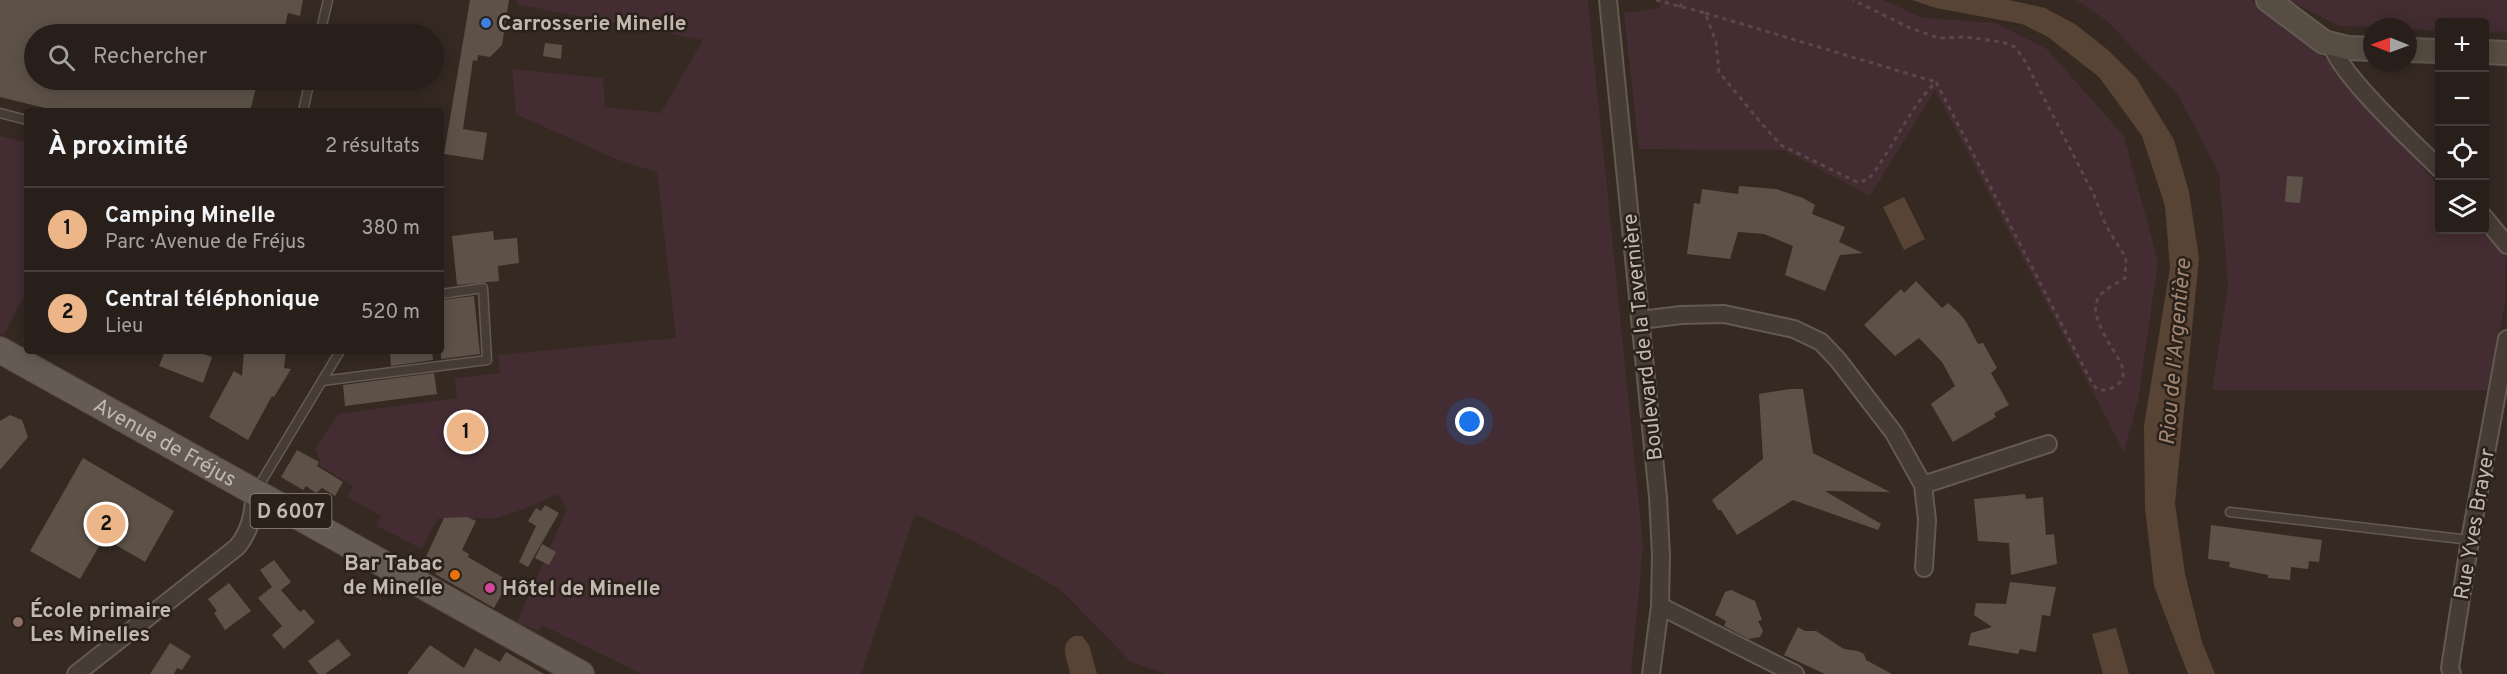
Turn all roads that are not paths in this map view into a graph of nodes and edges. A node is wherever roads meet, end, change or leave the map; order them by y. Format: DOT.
graph roads {
  1 [pos="328,0"];
  2 [pos="1608,0"];
  3 [pos="2268,0"];
  4 [pos="322,24"];
  5 [pos="2332,45"];
  6 [pos="2363,48"];
  7 [pos="2417,50"];
  8 [pos="2435,51"];
  9 [pos="2489,52"];
  10 [pos="2507,53"];
  11 [pos="308,90"];
  12 [pos="304,108"];
  13 [pos="0,113"];
  14 [pos="24,119"];
  15 [pos="2435,165"];
  16 [pos="2489,223"];
  17 [pos="2507,245"];
  18 [pos="444,294"];
  19 [pos="1641,320"];
  20 [pos="2507,339"];
  21 [pos="0,350"];
  22 [pos="338,354"];
  23 [pos="322,381"];
  24 [pos="2048,444"];
  25 [pos="1923,485"];
  26 [pos="255,492"];
  27 [pos="2230,512"];
  28 [pos="2470,540"];
  29 [pos="1924,568"];
  30 [pos="1660,606"];
  31 [pos="82,670"];
  32 [pos="574,672"];
  33 [pos="2455,672"];
  34 [pos="103,674"];
  35 [pos="1651,674"];
  36 [pos="1795,674"];
  1 -- 4 [label="lane"];
  2 -- 19 [label="street, Boulevard de la Tavernière"];
  3 -- 5 [label="main road"];
  5 -- 6 [label="main road"];
  5 -- 15 [label="street"];
  7 -- 8 [label="main road"];
  9 -- 10 [label="main road"];
  11 -- 12 [label="lane"];
  13 -- 14 [label="lane"];
  16 -- 17 [label="street"];
  18 -- 23 [label="lane"];
  19 -- 25 [label="street"];
  19 -- 30 [label="street, Boulevard de la Tavernière"];
  20 -- 28 [label="street, Rue Yves Brayer"];
  21 -- 26 [label="main road, Avenue de Fréjus / D 6007"];
  22 -- 23 [label="lane"];
  23 -- 26 [label="lane"];
  24 -- 25 [label="street"];
  25 -- 29 [label="street"];
  26 -- 31 [label="street"];
  26 -- 32 [label="main road, Avenue de Fréjus / D 6007"];
  27 -- 28 [label="lane"];
  28 -- 33 [label="street, Rue Yves Brayer"];
  30 -- 35 [label="street, Boulevard de la Tavernière"];
  30 -- 36 [label="street"];
  31 -- 34 [label="street"];
}
